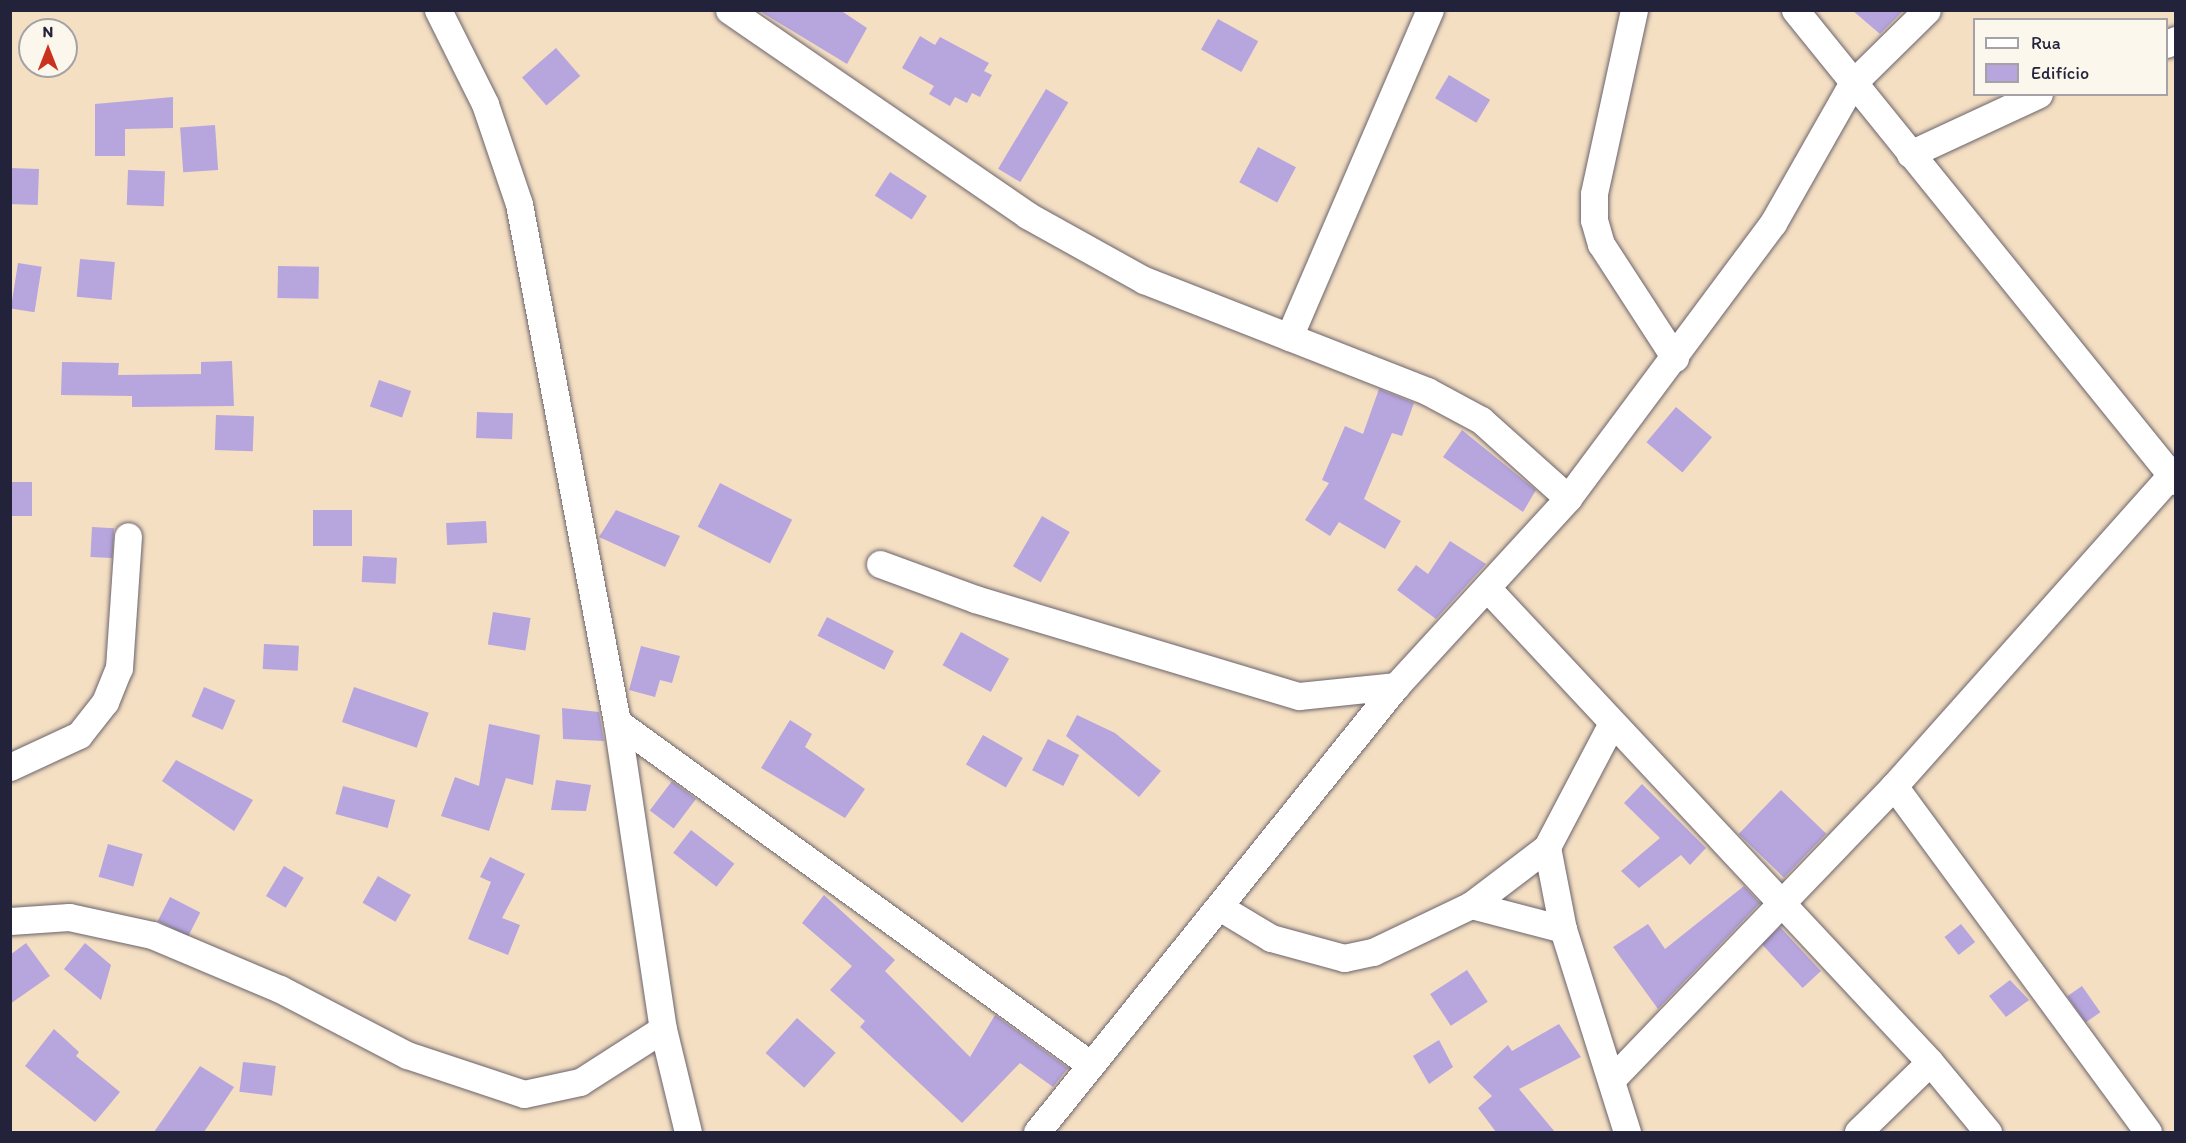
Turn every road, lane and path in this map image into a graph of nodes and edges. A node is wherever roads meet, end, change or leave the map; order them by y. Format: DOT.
graph roads {
  1 [pos="438,10"];
  2 [pos="729,10"];
  3 [pos="1430,10"];
  4 [pos="1634,10"];
  5 [pos="1795,10"];
  6 [pos="1927,10"];
  7 [pos="1852,84"];
  8 [pos="2035,96"];
  9 [pos="1910,154"];
  10 [pos="1289,337"];
  11 [pos="1676,358"];
  12 [pos="2174,475"];
  13 [pos="1568,498"];
  14 [pos="128,536"];
  15 [pos="880,564"];
  16 [pos="1488,589"];
  17 [pos="1396,686"];
  18 [pos="617,722"];
  19 [pos="1611,725"];
  20 [pos="10,767"];
  21 [pos="1894,786"];
  22 [pos="1547,847"];
  23 [pos="1781,901"];
  24 [pos="1471,905"];
  25 [pos="1221,908"];
  26 [pos="10,921"];
  27 [pos="1563,929"];
  28 [pos="663,1029"];
  29 [pos="1930,1062"];
  30 [pos="1091,1065"];
  31 [pos="1613,1078"];
  32 [pos="688,1132"];
  33 [pos="1037,1132"];
  34 [pos="1627,1132"];
  35 [pos="1858,1132"];
  36 [pos="1988,1132"];
  37 [pos="2148,1132"];
  1 -- 18 [label="street"];
  2 -- 10 [label="street"];
  3 -- 10 [label="street"];
  4 -- 11 [label="street"];
  5 -- 7 [label="street"];
  6 -- 7 [label="street"];
  7 -- 9 [label="street"];
  7 -- 11 [label="street"];
  8 -- 9 [label="street"];
  9 -- 12 [label="street"];
  10 -- 13 [label="street"];
  11 -- 13 [label="street"];
  12 -- 21 [label="street"];
  13 -- 16 [label="street"];
  14 -- 20 [label="street"];
  15 -- 17 [label="street"];
  16 -- 17 [label="street"];
  16 -- 19 [label="street"];
  17 -- 25 [label="street"];
  18 -- 28 [label="street"];
  18 -- 30 [label="street"];
  19 -- 22 [label="street"];
  19 -- 23 [label="street"];
  21 -- 23 [label="street"];
  21 -- 37 [label="street"];
  22 -- 24 [label="street"];
  22 -- 27 [label="street"];
  23 -- 29 [label="street"];
  23 -- 31 [label="street"];
  24 -- 25 [label="street"];
  24 -- 27 [label="street"];
  25 -- 30 [label="street"];
  26 -- 28 [label="street"];
  27 -- 31 [label="street"];
  28 -- 32 [label="street"];
  29 -- 35 [label="street"];
  29 -- 36 [label="street"];
  30 -- 33 [label="street"];
  31 -- 34 [label="street"];
}
